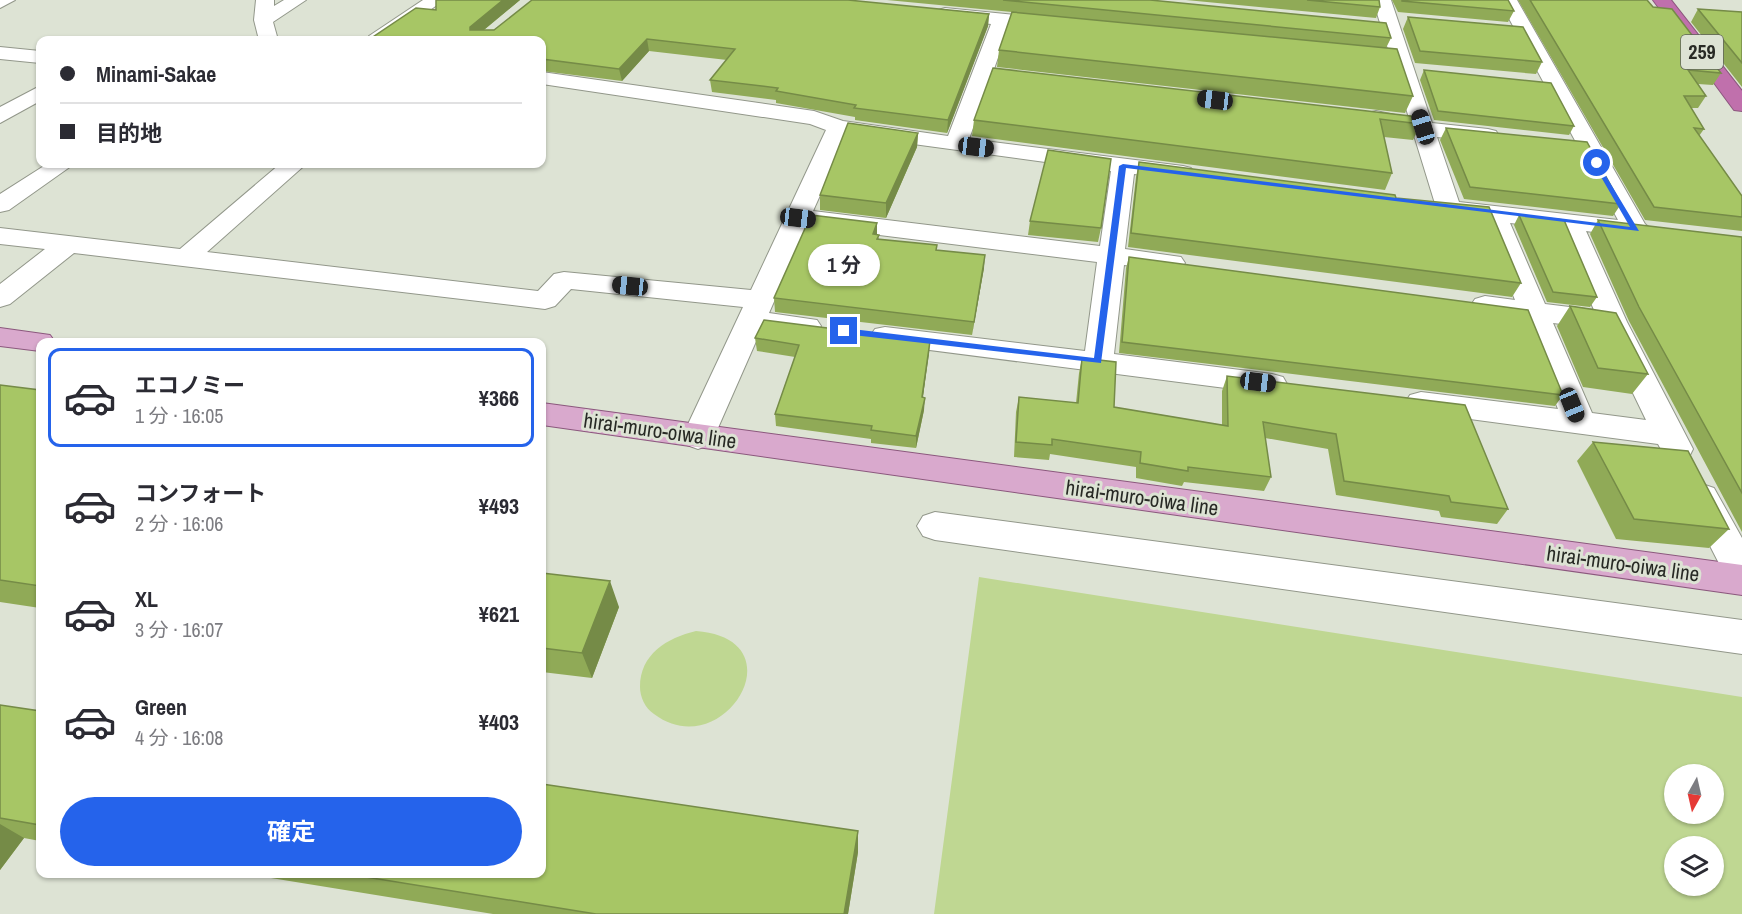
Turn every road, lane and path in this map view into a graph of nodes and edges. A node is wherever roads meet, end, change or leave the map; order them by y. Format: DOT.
graph roads {
  1 [pos="6,0"];
  2 [pos="265,0"];
  3 [pos="297,0"];
  4 [pos="435,0"];
  5 [pos="1508,0"];
  6 [pos="1662,0"];
  7 [pos="0,3"];
  8 [pos="923,12"];
  9 [pos="1388,19"];
  10 [pos="263,20"];
  11 [pos="1002,20"];
  12 [pos="1073,27"];
  13 [pos="1502,30"];
  14 [pos="1525,32"];
  15 [pos="268,36"];
  16 [pos="382,36"];
  17 [pos="0,53"];
  18 [pos="36,57"];
  19 [pos="1379,57"];
  20 [pos="1404,65"];
  21 [pos="1428,72"];
  22 [pos="984,74"];
  23 [pos="546,79"];
  24 [pos="1055,82"];
  25 [pos="1530,82"];
  26 [pos="1553,84"];
  27 [pos="36,94"];
  28 [pos="1742,105"];
  29 [pos="0,116"];
  30 [pos="1353,116"];
  31 [pos="839,127"];
  32 [pos="1423,127"];
  33 [pos="1508,138"];
  34 [pos="956,144"];
  35 [pos="1564,144"];
  36 [pos="1587,146"];
  37 [pos="1123,166"];
  38 [pos="56,168"];
  39 [pos="289,168"];
  40 [pos="1204,176"];
  41 [pos="0,205"];
  42 [pos="1493,213"];
  43 [pos="798,218"];
  44 [pos="1569,222"];
  45 [pos="1636,230"];
  46 [pos="1666,234"];
  47 [pos="0,236"];
  48 [pos="68,244"];
  49 [pos="1112,255"];
  50 [pos="185,258"];
  51 [pos="1194,266"];
  52 [pos="0,298"];
  53 [pos="1463,302"];
  54 [pos="757,310"];
  55 [pos="1534,312"];
  56 [pos="1612,322"];
  57 [pos="0,337"];
  58 [pos="36,342"];
  59 [pos="1098,361"];
  60 [pos="1298,387"];
  61 [pos="1392,399"];
  62 [pos="546,415"];
  63 [pos="1580,423"];
  64 [pos="1669,434"];
  65 [pos="698,437"];
  66 [pos="935,526"];
  67 [pos="1742,572"];
  68 [pos="1742,580"];
  69 [pos="1742,637"];
  1 -- 7 [label="street"];
  2 -- 10 [label="street"];
  3 -- 10 [label="street"];
  4 -- 16 [label="street"];
  5 -- 14 [label="street"];
  6 -- 28 [label="highway, 259"];
  8 -- 11 [label="street"];
  9 -- 20 [label="street"];
  10 -- 15 [label="street"];
  11 -- 12 [label="street"];
  11 -- 22 [label="street"];
  13 -- 14 [label="street"];
  14 -- 26 [label="street"];
  17 -- 18 [label="street"];
  19 -- 20 [label="street"];
  20 -- 21 [label="street"];
  20 -- 32 [label="street"];
  22 -- 24 [label="street"];
  22 -- 34 [label="street"];
  23 -- 31 [label="street"];
  25 -- 26 [label="street"];
  26 -- 36 [label="street"];
  27 -- 29 [label="street"];
  30 -- 32 [label="street"];
  31 -- 34 [label="street"];
  31 -- 43 [label="street"];
  32 -- 33 [label="street"];
  32 -- 42 [label="street"];
  34 -- 37 [label="street"];
  35 -- 36 [label="street"];
  36 -- 45 [label="street"];
  37 -- 40 [label="street"];
  37 -- 49 [label="street"];
  38 -- 41 [label="street"];
  39 -- 50 [label="street"];
  42 -- 44 [label="street"];
  42 -- 55 [label="street"];
  43 -- 49 [label="street"];
  43 -- 54 [label="street"];
  44 -- 45 [label="street"];
  44 -- 56 [label="street"];
  45 -- 46 [label="street"];
  47 -- 48 [label="street"];
  48 -- 50 [label="street"];
  48 -- 52 [label="street"];
  49 -- 51 [label="street"];
  49 -- 59 [label="street"];
  50 -- 54 [label="street"];
  53 -- 55 [label="street"];
  54 -- 59 [label="street"];
  54 -- 65 [label="street"];
  55 -- 56 [label="street"];
  55 -- 63 [label="street"];
  56 -- 64 [label="street"];
  57 -- 58 [label="main road"];
  59 -- 60 [label="street"];
  61 -- 63 [label="street"];
  62 -- 65 [label="main road, hirai-muro-oiwa line"];
  63 -- 64 [label="street"];
  64 -- 67 [label="street"];
  65 -- 68 [label="main road, hirai-muro-oiwa line"];
  66 -- 69 [label="street"];
}
